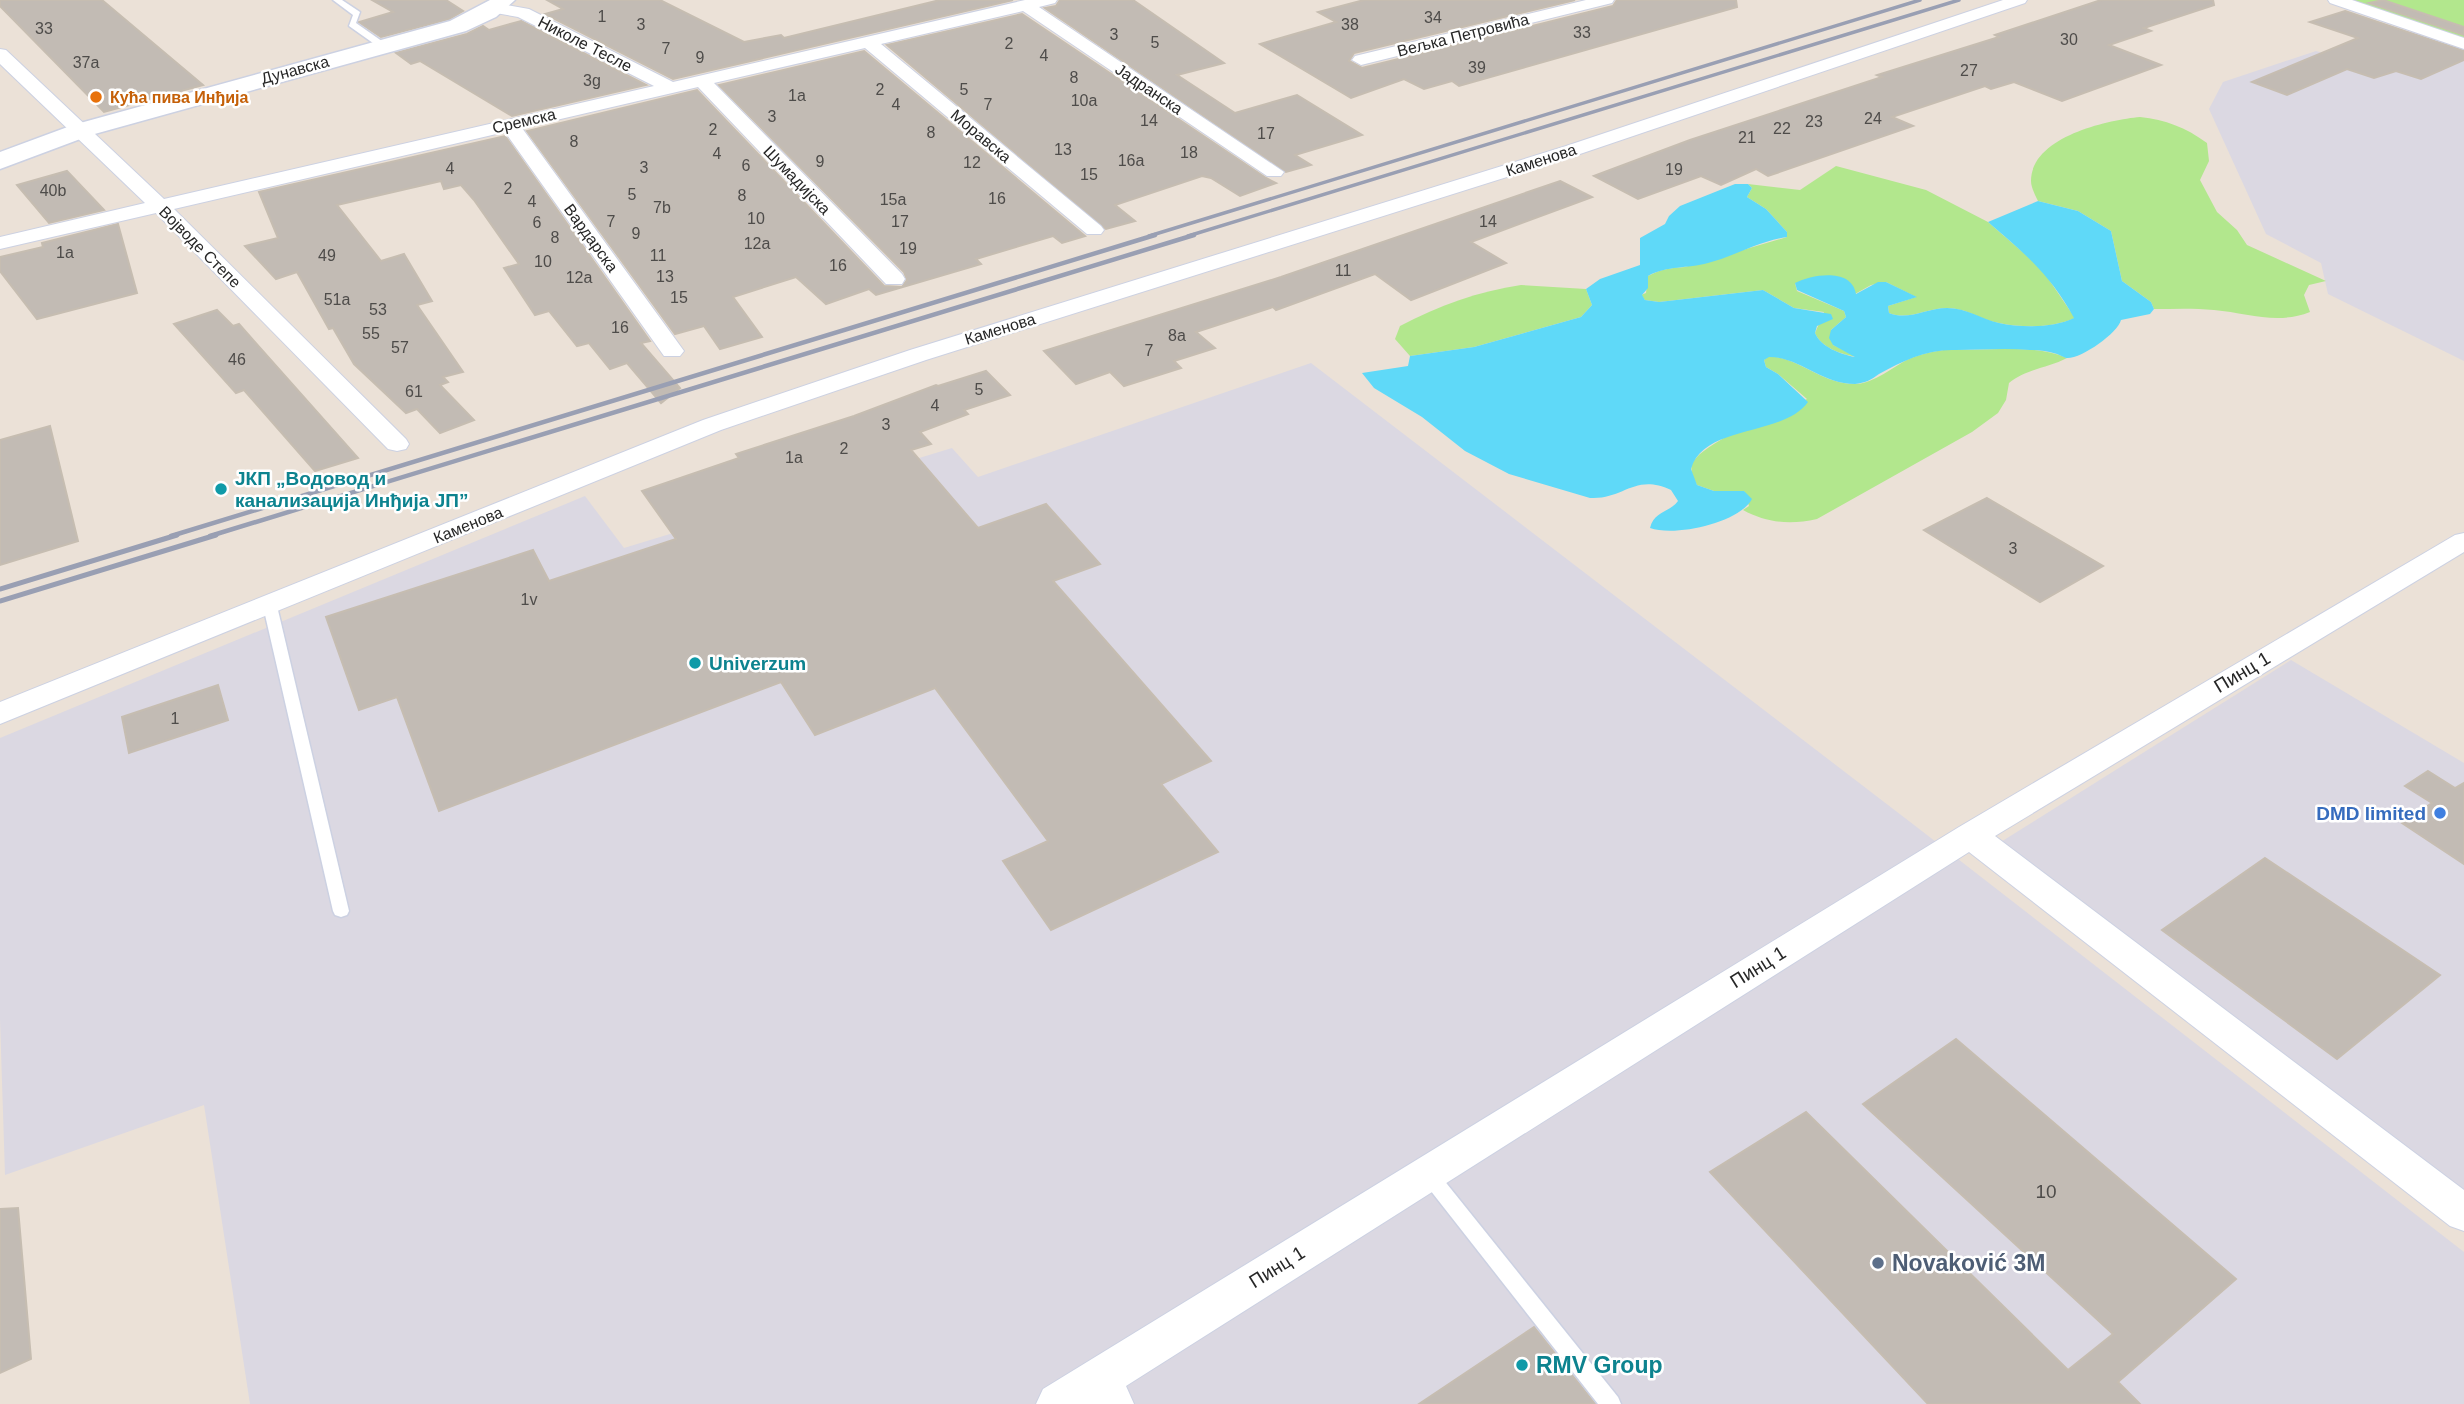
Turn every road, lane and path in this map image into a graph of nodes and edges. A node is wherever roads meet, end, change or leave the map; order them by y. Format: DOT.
graph roads {
  1 [pos="337,0"];
  2 [pos="1049,0"];
  3 [pos="1606,0"];
  4 [pos="2020,0"];
  5 [pos="2336,0"];
  6 [pos="500,4"];
  7 [pos="1025,5"];
  8 [pos="868,42"];
  9 [pos="2464,44"];
  10 [pos="383,46"];
  11 [pos="0,54"];
  12 [pos="1361,60"];
  13 [pos="701,80"];
  14 [pos="671,88"];
  15 [pos="510,125"];
  16 [pos="82,130"];
  17 [pos="0,161"];
  18 [pos="1274,172"];
  19 [pos="161,207"];
  20 [pos="1094,230"];
  21 [pos="0,243"];
  22 [pos="894,279"];
  23 [pos="672,351"];
  24 [pos="397,444"];
  25 [pos="2464,541"];
  26 [pos="270,606"];
  27 [pos="0,714"];
  28 [pos="1970,835"];
  29 [pos="341,911"];
  30 [pos="1428,1173"];
  31 [pos="2464,1213"];
  32 [pos="1087,1397"];
  33 [pos="1611,1404"];
  1 -- 10 [label="lane"];
  2 -- 7 [label="street, Сремска"];
  3 -- 12 [label="street, Вељка Петровића"];
  4 -- 26 [label="street, Каменова"];
  5 -- 9 [label="street"];
  6 -- 10 [label="main road, Дунавска"];
  6 -- 14 [label="street, Николе Тесле"];
  7 -- 8 [label="street, Сремска"];
  7 -- 18 [label="street, Јадранска"];
  8 -- 13 [label="street, Сремска"];
  8 -- 20 [label="street, Моравска"];
  10 -- 16 [label="main road, Дунавска"];
  11 -- 16 [label="street, Војводе Степе"];
  13 -- 14 [label="street, Сремска"];
  13 -- 22 [label="street, Шумадијска"];
  14 -- 15 [label="street, Сремска"];
  15 -- 19 [label="street, Сремска"];
  15 -- 23 [label="street, Вардарска"];
  16 -- 17 [label="main road, Дунавска"];
  16 -- 19 [label="street, Војводе Степе"];
  19 -- 21 [label="street, Сремска"];
  19 -- 24 [label="street, Војводе Степе"];
  25 -- 28 [label="street, Пинц 1"];
  26 -- 27 [label="street, Каменова"];
  26 -- 29 [label="lane"];
  28 -- 30 [label="street, Пинц 1"];
  28 -- 31 [label="street"];
  30 -- 32 [label="street, Пинц 1"];
  30 -- 33 [label="lane"];
}
